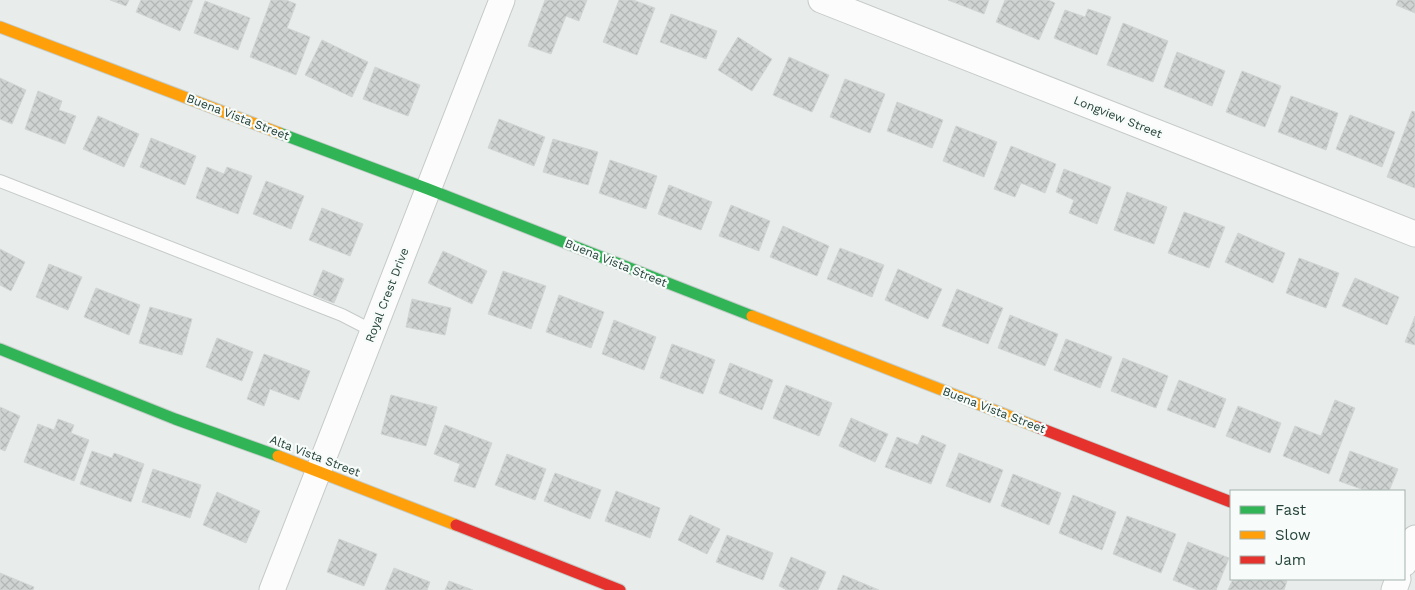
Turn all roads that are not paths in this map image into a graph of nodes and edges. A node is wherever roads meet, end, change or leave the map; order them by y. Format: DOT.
graph roads {
  1 [pos="502,0"];
  2 [pos="821,0"];
  3 [pos="0,27"];
  4 [pos="0,181"];
  5 [pos="428,188"];
  6 [pos="1415,234"];
  7 [pos="373,331"];
  8 [pos="0,349"];
  9 [pos="318,471"];
  10 [pos="1230,502"];
  11 [pos="1415,538"];
  12 [pos="1405,562"];
  13 [pos="272,590"];
  14 [pos="620,590"];
  1 -- 5 [label="street, Royal Crest Drive"];
  2 -- 6 [label="street, Longview Street"];
  3 -- 5 [label="street, Buena Vista Street"];
  4 -- 7 [label="lane"];
  5 -- 7 [label="street, Royal Crest Drive"];
  5 -- 10 [label="street, Buena Vista Street"];
  7 -- 9 [label="street, Royal Crest Drive"];
  8 -- 9 [label="street, Alta Vista Street"];
  9 -- 13 [label="street, Royal Crest Drive"];
  9 -- 14 [label="street, Alta Vista Street"];
  11 -- 12 [label="street"];
}
